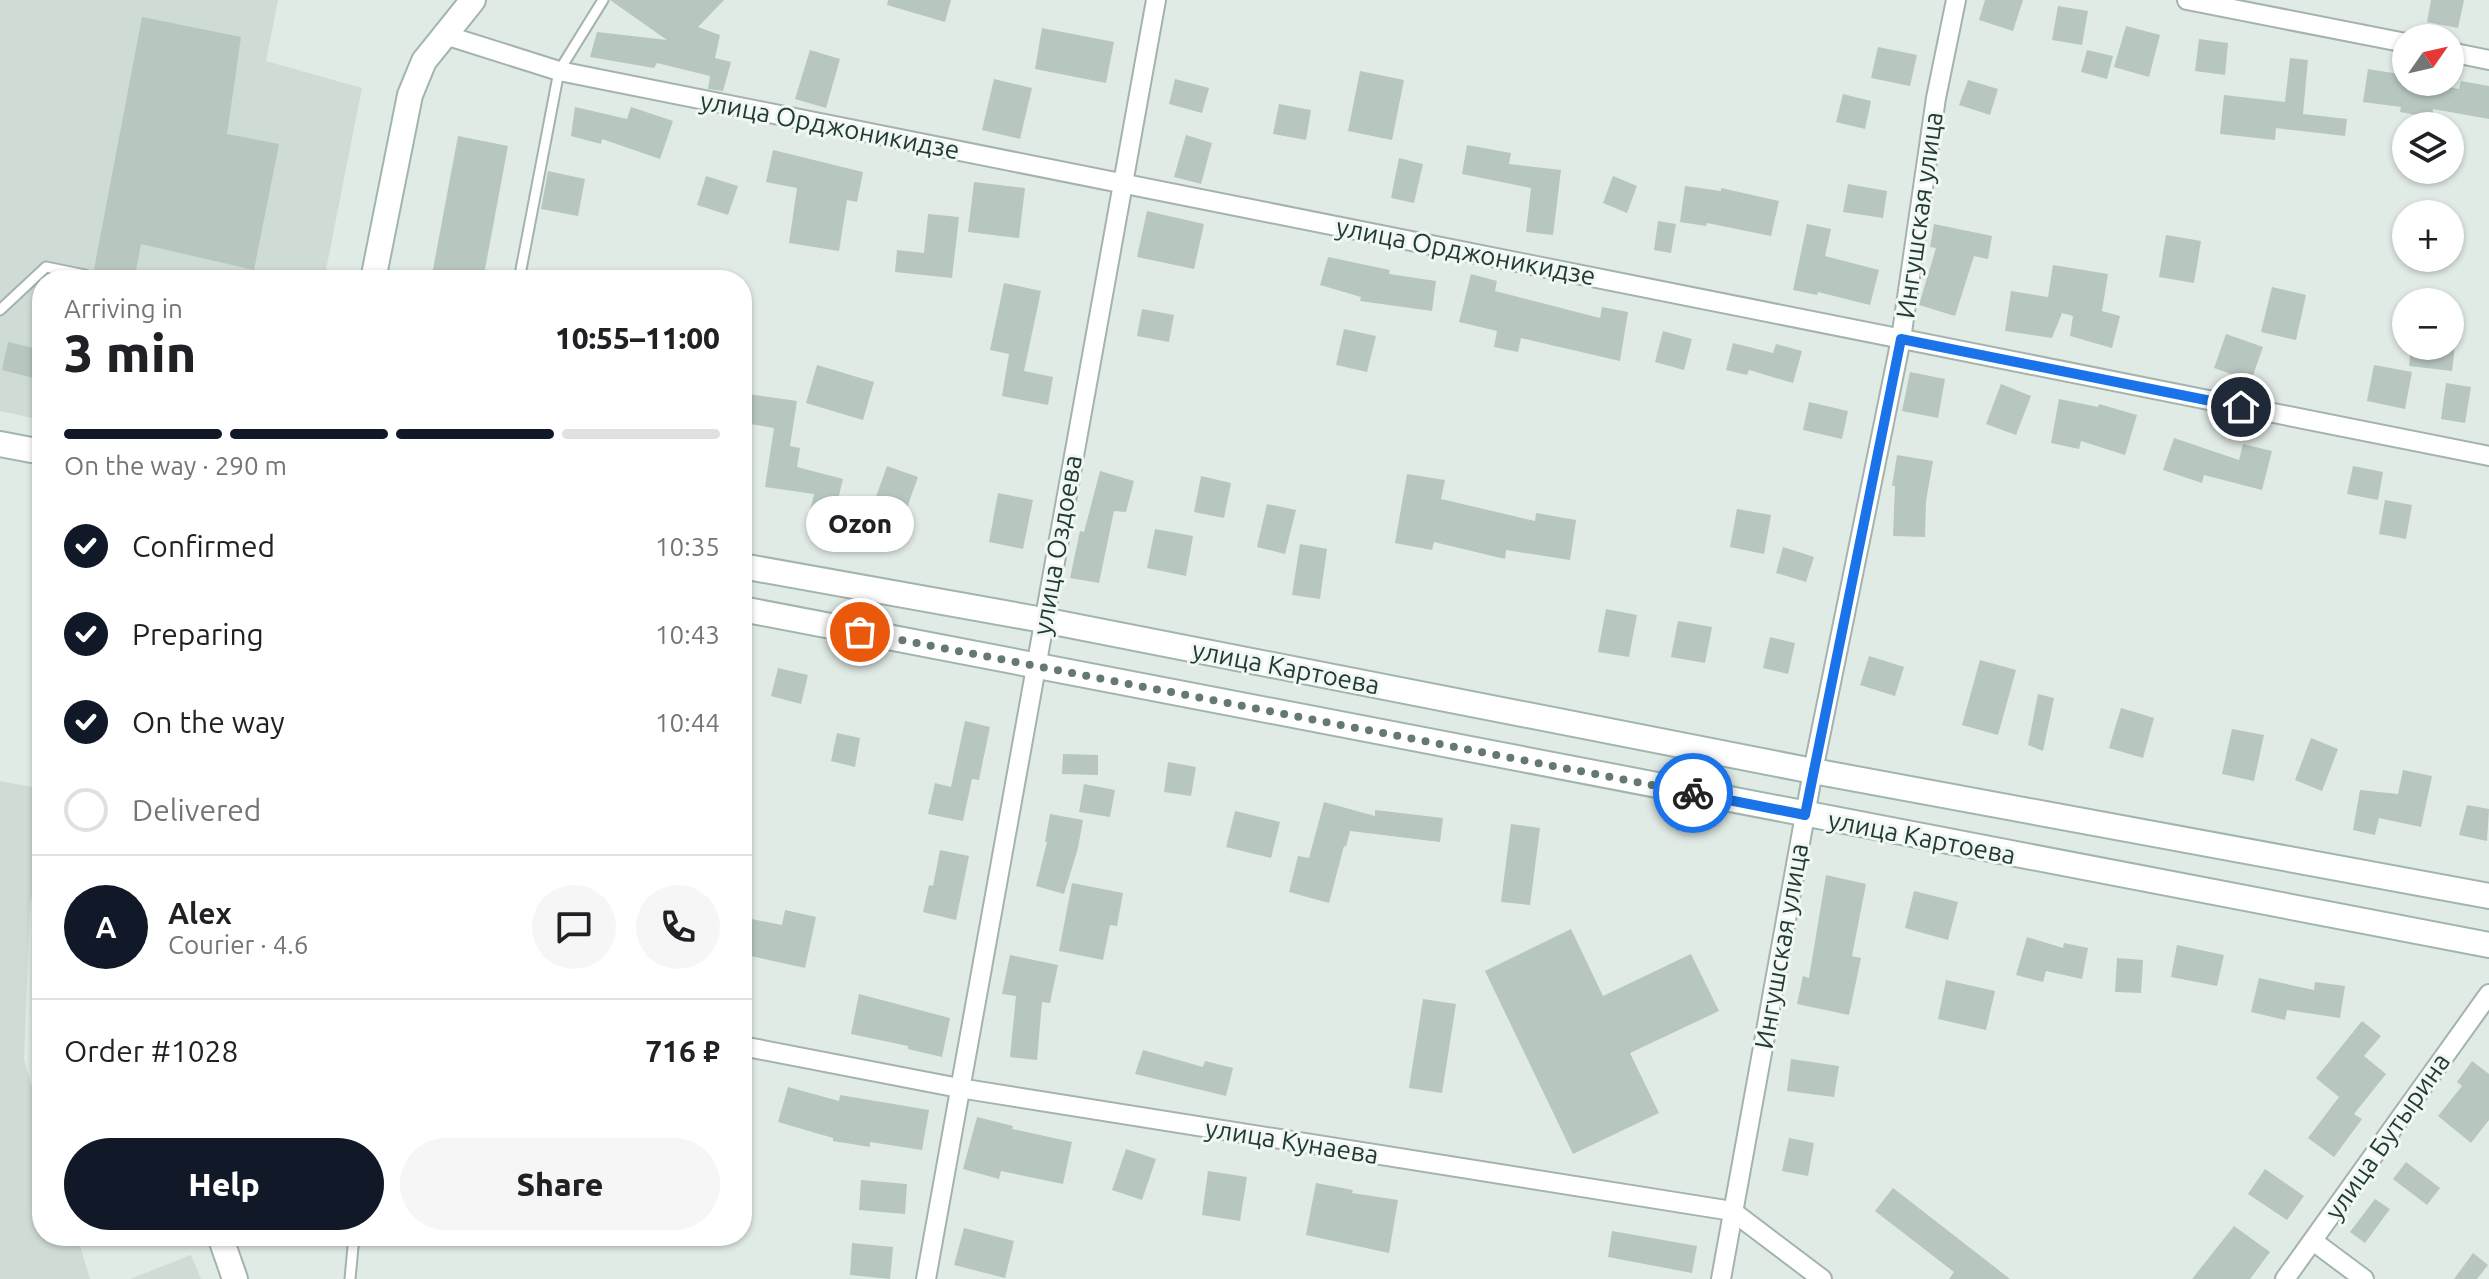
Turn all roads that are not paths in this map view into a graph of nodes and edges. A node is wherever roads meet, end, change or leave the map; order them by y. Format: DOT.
graph roads {
  1 [pos="473,0"];
  2 [pos="603,0"];
  3 [pos="1156,0"];
  4 [pos="1956,0"];
  5 [pos="2187,0"];
  6 [pos="445,35"];
  7 [pos="2392,40"];
  8 [pos="2464,55"];
  9 [pos="2489,60"];
  10 [pos="559,71"];
  11 [pos="1122,181"];
  12 [pos="375,270"];
  13 [pos="521,270"];
  14 [pos="32,280"];
  15 [pos="0,310"];
  16 [pos="1901,339"];
  17 [pos="0,444"];
  18 [pos="32,450"];
  19 [pos="2489,456"];
  20 [pos="752,568"];
  21 [pos="752,611"];
  22 [pos="1043,620"];
  23 [pos="1037,667"];
  24 [pos="1813,771"];
  25 [pos="1805,815"];
  26 [pos="2489,896"];
  27 [pos="2489,945"];
  28 [pos="2489,994"];
  29 [pos="752,1048"];
  30 [pos="959,1088"];
  31 [pos="1732,1211"];
  32 [pos="2313,1241"];
  33 [pos="223,1246"];
  34 [pos="353,1246"];
  35 [pos="235,1279"];
  36 [pos="350,1279"];
  37 [pos="926,1279"];
  38 [pos="1721,1279"];
  39 [pos="1822,1279"];
  40 [pos="2285,1279"];
  41 [pos="2364,1279"];
  1 -- 6 [label="main road"];
  2 -- 10 [label="lane"];
  3 -- 11 [label="street, улица Оздоева"];
  4 -- 16 [label="street, Ингушская улица"];
  5 -- 7 [label="street"];
  6 -- 10 [label="street, улица Орджоникидзе"];
  6 -- 12 [label="main road"];
  8 -- 9 [label="street"];
  10 -- 11 [label="street, улица Орджоникидзе"];
  10 -- 13 [label="lane"];
  11 -- 16 [label="street, улица Орджоникидзе"];
  11 -- 22 [label="street, улица Оздоева"];
  14 -- 15 [label="lane"];
  16 -- 19 [label="street, улица Орджоникидзе"];
  16 -- 24 [label="street, Ингушская улица"];
  17 -- 18 [label="main road"];
  20 -- 22 [label="main road, улица Картоева"];
  21 -- 23 [label="main road, улица Картоева"];
  22 -- 23 [label="street, улица Оздоева"];
  22 -- 24 [label="main road, улица Картоева"];
  23 -- 25 [label="main road, улица Картоева"];
  23 -- 30 [label="street, улица Оздоева"];
  24 -- 25 [label="street, Ингушская улица"];
  24 -- 26 [label="main road, улица Картоева"];
  25 -- 27 [label="main road, улица Картоева"];
  25 -- 31 [label="street, Ингушская улица"];
  28 -- 32 [label="street, улица Бутырина"];
  29 -- 30 [label="street, улица Кунаева"];
  30 -- 31 [label="street, улица Кунаева"];
  30 -- 37 [label="street, улица Оздоева"];
  31 -- 38 [label="street, Ингушская улица"];
  31 -- 39 [label="street, улица Кунаева"];
  32 -- 40 [label="street, улица Бутырина"];
  32 -- 41 [label="street"];
  33 -- 35 [label="main road"];
  34 -- 36 [label="lane"];
}
